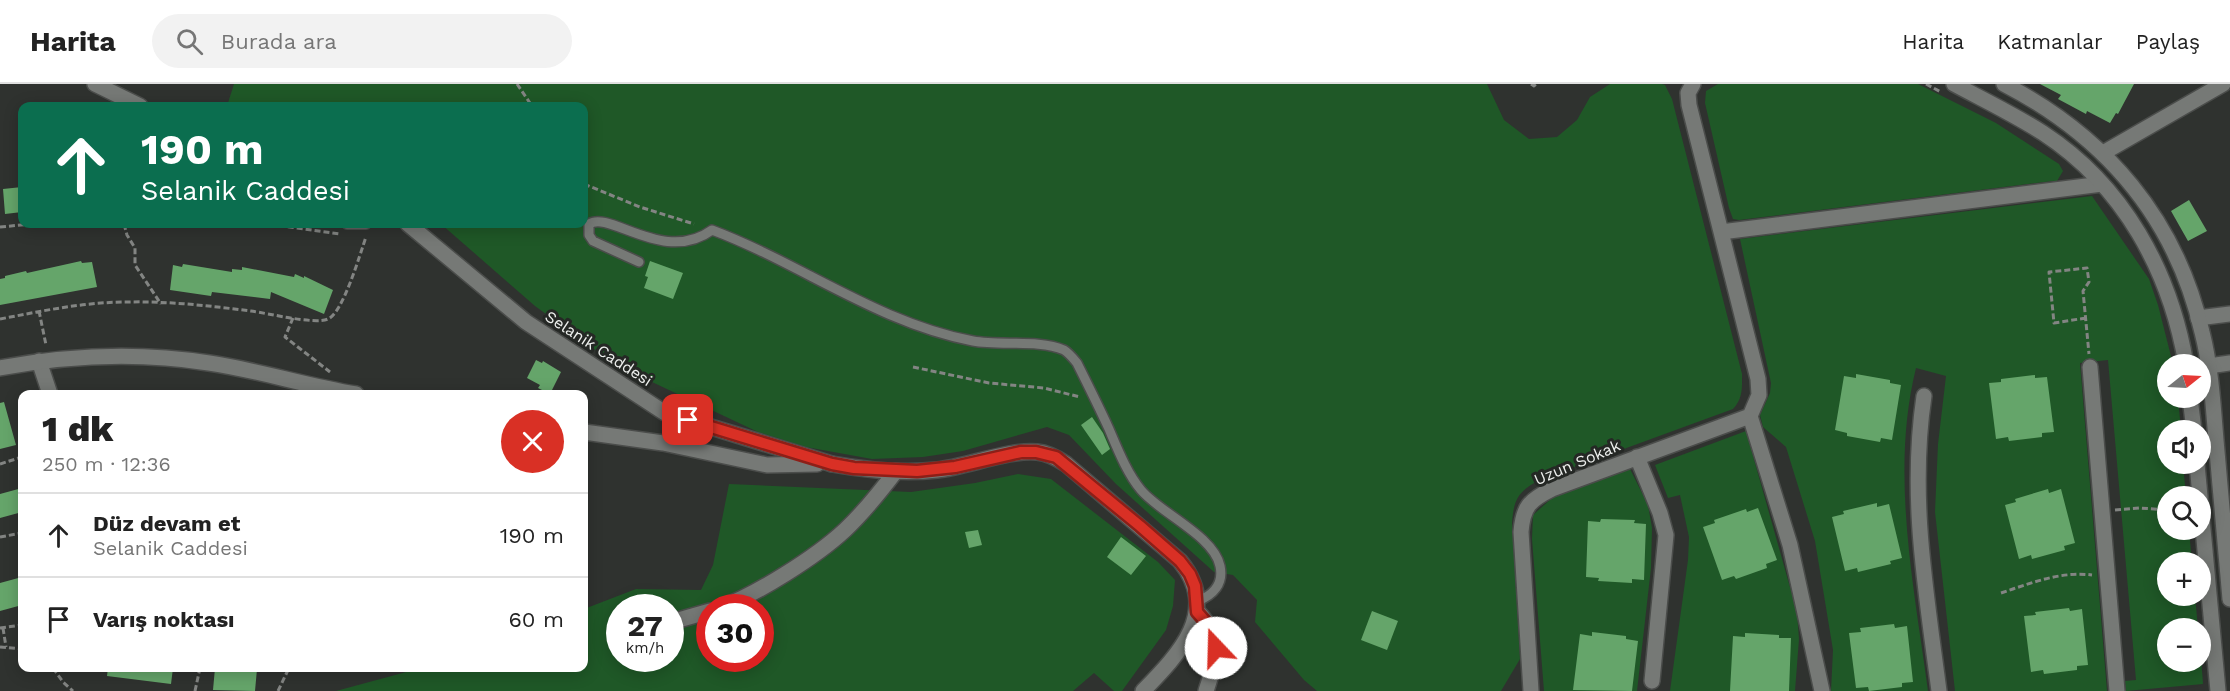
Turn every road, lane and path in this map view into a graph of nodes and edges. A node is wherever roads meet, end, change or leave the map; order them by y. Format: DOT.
graph roads {
  1 [pos="95,84"];
  2 [pos="518,84"];
  3 [pos="1531,84"];
  4 [pos="1536,84"];
  5 [pos="1693,84"];
  6 [pos="1954,84"];
  7 [pos="2004,84"];
  8 [pos="2223,84"];
  9 [pos="132,102"];
  10 [pos="529,102"];
  11 [pos="2103,153"];
  12 [pos="2102,184"];
  13 [pos="588,186"];
  14 [pos="18,225"];
  15 [pos="0,227"];
  16 [pos="125,228"];
  17 [pos="300,228"];
  18 [pos="413,228"];
  19 [pos="712,230"];
  20 [pos="1721,232"];
  21 [pos="347,234"];
  22 [pos="356,236"];
  23 [pos="639,262"];
  24 [pos="161,304"];
  25 [pos="39,311"];
  26 [pos="2230,314"];
  27 [pos="293,318"];
  28 [pos="2086,318"];
  29 [pos="2198,318"];
  30 [pos="0,319"];
  31 [pos="2184,354"];
  32 [pos="2206,354"];
  33 [pos="44,361"];
  34 [pos="2230,363"];
  35 [pos="2211,366"];
  36 [pos="914,367"];
  37 [pos="2090,367"];
  38 [pos="0,368"];
  39 [pos="2211,388"];
  40 [pos="49,390"];
  41 [pos="329,390"];
  42 [pos="333,390"];
  43 [pos="1923,396"];
  44 [pos="1097,404"];
  45 [pos="1750,416"];
  46 [pos="588,433"];
  47 [pos="1637,457"];
  48 [pos="18,458"];
  49 [pos="0,464"];
  50 [pos="832,464"];
  51 [pos="896,471"];
  52 [pos="2198,474"];
  53 [pos="2157,509"];
  54 [pos="2102,512"];
  55 [pos="18,534"];
  56 [pos="0,537"];
  57 [pos="2107,578"];
  58 [pos="2001,593"];
  59 [pos="747,594"];
  60 [pos="2230,599"];
  61 [pos="1198,607"];
  62 [pos="18,625"];
  63 [pos="1,628"];
  64 [pos="0,647"];
  65 [pos="7,647"];
  66 [pos="18,648"];
  67 [pos="56,672"];
  68 [pos="199,672"];
  69 [pos="287,672"];
  70 [pos="1652,681"];
  71 [pos="73,691"];
  72 [pos="195,691"];
  73 [pos="278,691"];
  74 [pos="1143,691"];
  75 [pos="1206,691"];
  76 [pos="1531,691"];
  77 [pos="1822,691"];
  78 [pos="1939,691"];
  79 [pos="2117,691"];
  80 [pos="2218,691"];
  1 -- 9 [label="street"];
  2 -- 10 [label="path"];
  3 -- 4 [label="path"];
  5 -- 20 [label="street"];
  6 -- 12 [label="street"];
  7 -- 11 [label="street"];
  8 -- 11 [label="street"];
  11 -- 29 [label="street"];
  12 -- 20 [label="street"];
  12 -- 31 [label="street"];
  13 -- 19 [label="path"];
  14 -- 15 [label="path"];
  16 -- 24 [label="path"];
  17 -- 21 [label="path"];
  18 -- 50 [label="street, Selanik Caddesi"];
  19 -- 23 [label="lane"];
  19 -- 44 [label="lane"];
  20 -- 45 [label="street"];
  22 -- 27 [label="path"];
  24 -- 25 [label="path"];
  24 -- 27 [label="path"];
  25 -- 30 [label="path"];
  25 -- 33 [label="path"];
  26 -- 29 [label="street"];
  27 -- 42 [label="path"];
  28 -- 28 [label="path"];
  28 -- 37 [label="path"];
  29 -- 32 [label="street"];
  33 -- 38 [label="street"];
  33 -- 40 [label="street"];
  33 -- 41 [label="street"];
  34 -- 35 [label="street"];
  36 -- 44 [label="path"];
  37 -- 54 [label="street"];
  39 -- 60 [label="street"];
  43 -- 78 [label="street"];
  44 -- 61 [label="lane"];
  45 -- 47 [label="street, Uzun Sokak"];
  45 -- 77 [label="street"];
  46 -- 50 [label="street"];
  47 -- 70 [label="street"];
  47 -- 76 [label="street, Uzun Sokak"];
  48 -- 49 [label="path"];
  50 -- 51 [label="street"];
  51 -- 59 [label="street"];
  51 -- 61 [label="street"];
  52 -- 80 [label="street"];
  53 -- 54 [label="path"];
  54 -- 57 [label="street"];
  55 -- 56 [label="path"];
  57 -- 58 [label="path"];
  57 -- 79 [label="street"];
  61 -- 74 [label="street"];
  61 -- 75 [label="street"];
  62 -- 63 [label="path"];
  63 -- 65 [label="path"];
  64 -- 65 [label="path"];
  65 -- 66 [label="path"];
  67 -- 71 [label="path"];
  68 -- 72 [label="path"];
  69 -- 73 [label="path"];
}
